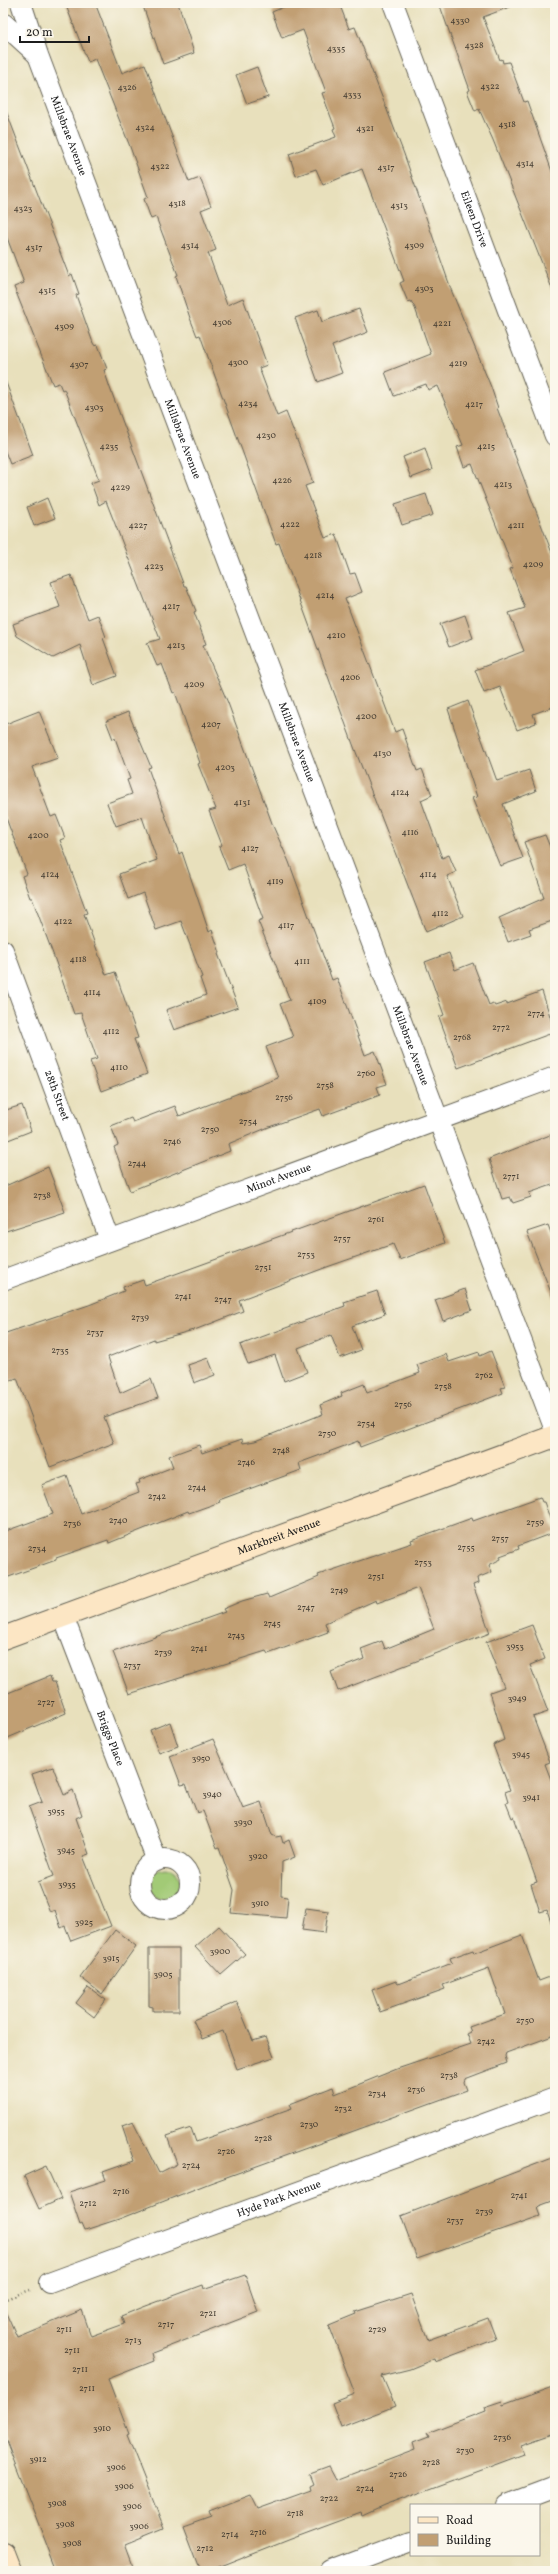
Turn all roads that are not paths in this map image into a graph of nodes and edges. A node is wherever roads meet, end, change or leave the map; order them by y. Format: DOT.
graph roads {
  1 [pos="21,3"];
  2 [pos="393,3"];
  3 [pos="3,23"];
  4 [pos="38,55"];
  5 [pos="555,436"];
  6 [pos="3,950"];
  7 [pos="555,1077"];
  8 [pos="439,1120"];
  9 [pos="110,1240"];
  10 [pos="3,1280"];
  11 [pos="555,1430"];
  12 [pos="555,1436"];
  13 [pos="63,1616"];
  14 [pos="3,1638"];
  15 [pos="157,1861"];
  16 [pos="555,2098"];
  17 [pos="49,2282"];
  18 [pos="555,2487"];
  19 [pos="510,2504"];
  20 [pos="410,2541"];
  21 [pos="3,2553"];
  22 [pos="10,2571"];
  23 [pos="331,2571"];
  1 -- 4 [label="street, Millsbrae Avenue"];
  2 -- 5 [label="street, Eileen Drive"];
  3 -- 4 [label="street, Millsbrae Avenue"];
  4 -- 8 [label="street, Millsbrae Avenue"];
  6 -- 9 [label="street, 28th Street"];
  7 -- 8 [label="street, Minot Avenue"];
  8 -- 9 [label="street, Minot Avenue"];
  8 -- 11 [label="street, Millsbrae Avenue"];
  9 -- 10 [label="street, Minot Avenue"];
  12 -- 13 [label="street, Markbreit Avenue"];
  13 -- 14 [label="street, Markbreit Avenue"];
  13 -- 15 [label="street, Briggs Place"];
  16 -- 17 [label="street, Hyde Park Avenue"];
  18 -- 19 [label="street"];
  20 -- 23 [label="street"];
  21 -- 22 [label="street"];
}
